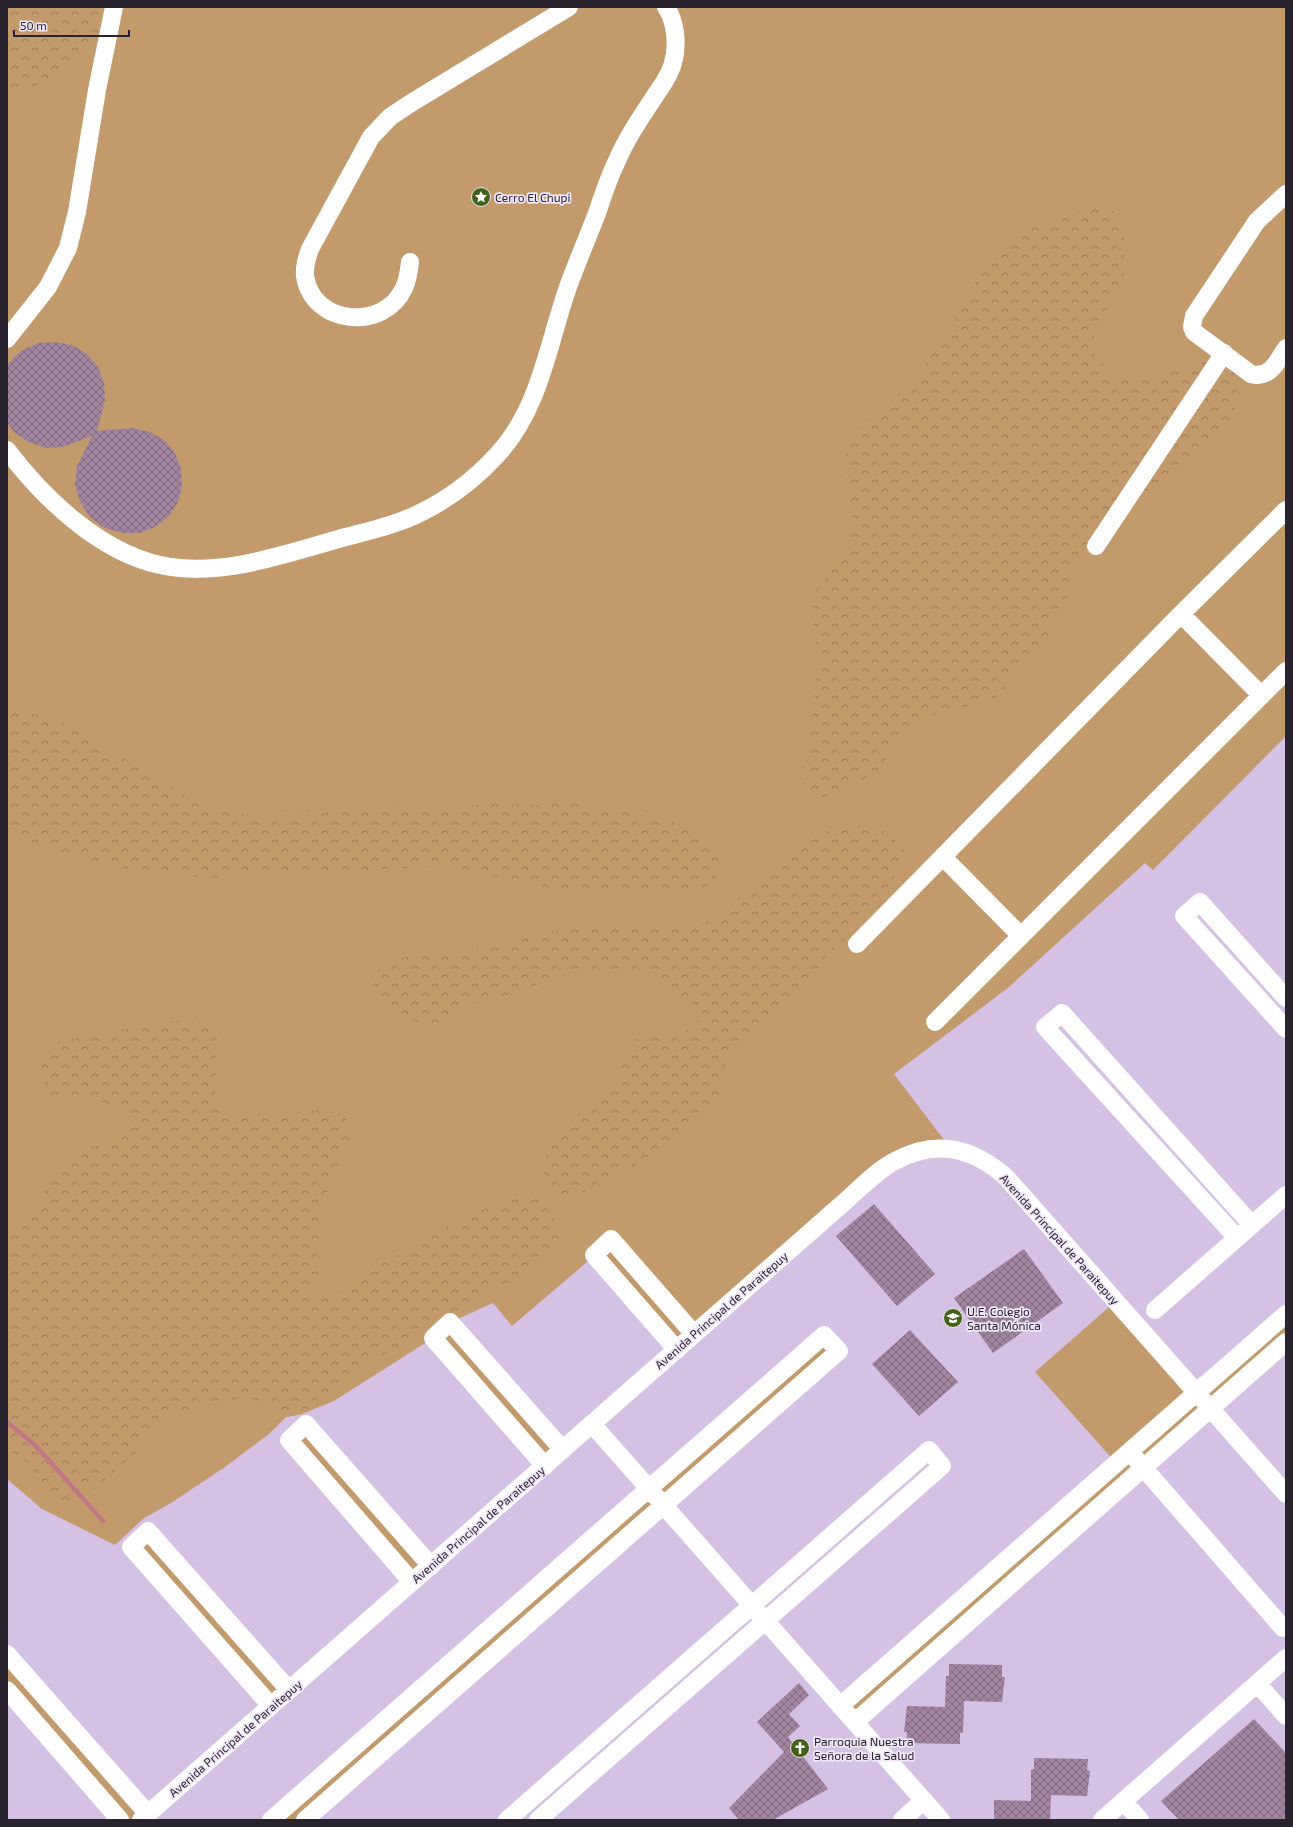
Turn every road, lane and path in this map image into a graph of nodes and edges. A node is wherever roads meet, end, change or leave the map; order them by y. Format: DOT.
graph roads {
  1 [pos="114,7"];
  2 [pos="569,7"];
  3 [pos="666,7"];
  4 [pos="1286,194"];
  5 [pos="410,262"];
  6 [pos="7,339"];
  7 [pos="1286,348"];
  8 [pos="1224,354"];
  9 [pos="7,450"];
  10 [pos="1286,510"];
  11 [pos="1096,546"];
  12 [pos="1181,614"];
  13 [pos="1286,671"];
  14 [pos="1261,696"];
  15 [pos="943,857"];
  16 [pos="1021,936"];
  17 [pos="857,944"];
  18 [pos="1286,998"];
  19 [pos="935,1022"];
  20 [pos="1286,1029"];
  21 [pos="1286,1195"];
  22 [pos="1252,1225"];
  23 [pos="1237,1238"];
  24 [pos="1155,1310"];
  25 [pos="1286,1314"];
  26 [pos="694,1334"];
  27 [pos="1286,1342"];
  28 [pos="676,1350"];
  29 [pos="1197,1392"];
  30 [pos="1211,1408"];
  31 [pos="592,1424"];
  32 [pos="563,1450"];
  33 [pos="1129,1452"];
  34 [pos="545,1466"];
  35 [pos="1143,1468"];
  36 [pos="649,1489"];
  37 [pos="1286,1494"];
  38 [pos="663,1505"];
  39 [pos="1016,1551"];
  40 [pos="431,1566"];
  41 [pos="1031,1567"];
  42 [pos="412,1582"];
  43 [pos="752,1606"];
  44 [pos="765,1620"];
  45 [pos="1283,1628"];
  46 [pos="7,1654"];
  47 [pos="1286,1658"];
  48 [pos="1257,1684"];
  49 [pos="7,1690"];
  50 [pos="289,1690"];
  51 [pos="271,1706"];
  52 [pos="840,1706"];
  53 [pos="1286,1716"];
  54 [pos="855,1722"];
  55 [pos="346,1754"];
  56 [pos="361,1771"];
  57 [pos="924,1800"];
  58 [pos="1123,1801"];
  59 [pos="144,1817"];
  60 [pos="120,1820"];
  61 [pos="271,1820"];
  62 [pos="305,1820"];
  63 [pos="507,1820"];
  64 [pos="538,1820"];
  65 [pos="902,1820"];
  66 [pos="941,1820"];
  67 [pos="1102,1820"];
  68 [pos="1140,1820"];
  1 -- 6 [label="street"];
  2 -- 5 [label="street"];
  3 -- 9 [label="street"];
  4 -- 8 [label="street"];
  7 -- 8 [label="street"];
  8 -- 11 [label="street"];
  10 -- 12 [label="street"];
  12 -- 14 [label="street"];
  12 -- 15 [label="street"];
  13 -- 14 [label="street"];
  14 -- 16 [label="street"];
  15 -- 16 [label="street"];
  15 -- 17 [label="street"];
  16 -- 19 [label="street"];
  18 -- 20 [label="street"];
  21 -- 22 [label="street"];
  22 -- 23 [label="street"];
  22 -- 23 [label="street"];
  23 -- 24 [label="street"];
  25 -- 29 [label="street"];
  26 -- 28 [label="street, Avenida Principal de Paraitepuy"];
  26 -- 28 [label="street"];
  26 -- 29 [label="street, Avenida Principal de Paraitepuy"];
  27 -- 30 [label="street"];
  28 -- 31 [label="street, Avenida Principal de Paraitepuy"];
  29 -- 30 [label="street, Avenida Principal de Paraitepuy"];
  29 -- 33 [label="street"];
  30 -- 35 [label="street"];
  30 -- 37 [label="street, Avenida Principal de Paraitepuy"];
  31 -- 32 [label="street, Avenida Principal de Paraitepuy"];
  31 -- 36 [label="street"];
  32 -- 34 [label="street, Avenida Principal de Paraitepuy"];
  32 -- 34 [label="street"];
  33 -- 35 [label="street"];
  33 -- 39 [label="street"];
  34 -- 40 [label="street, Avenida Principal de Paraitepuy"];
  35 -- 41 [label="street"];
  35 -- 45 [label="street"];
  36 -- 38 [label="street"];
  36 -- 38 [label="street"];
  36 -- 55 [label="street"];
  38 -- 43 [label="street"];
  38 -- 56 [label="street"];
  39 -- 41 [label="street"];
  39 -- 52 [label="street"];
  40 -- 42 [label="street, Avenida Principal de Paraitepuy"];
  40 -- 42 [label="street"];
  41 -- 54 [label="street"];
  42 -- 50 [label="street, Avenida Principal de Paraitepuy"];
  43 -- 44 [label="street"];
  43 -- 44 [label="street"];
  43 -- 63 [label="street"];
  44 -- 52 [label="street"];
  44 -- 64 [label="street"];
  46 -- 59 [label="street"];
  47 -- 48 [label="street"];
  48 -- 53 [label="street"];
  48 -- 58 [label="street"];
  49 -- 60 [label="street"];
  50 -- 51 [label="street, Avenida Principal de Paraitepuy"];
  50 -- 51 [label="street"];
  51 -- 59 [label="street, Avenida Principal de Paraitepuy"];
  52 -- 54 [label="street"];
  54 -- 57 [label="street"];
  55 -- 56 [label="street"];
  55 -- 61 [label="street"];
  56 -- 62 [label="street"];
  57 -- 65 [label="street"];
  57 -- 66 [label="street"];
  58 -- 67 [label="street"];
  58 -- 68 [label="street"];
}
